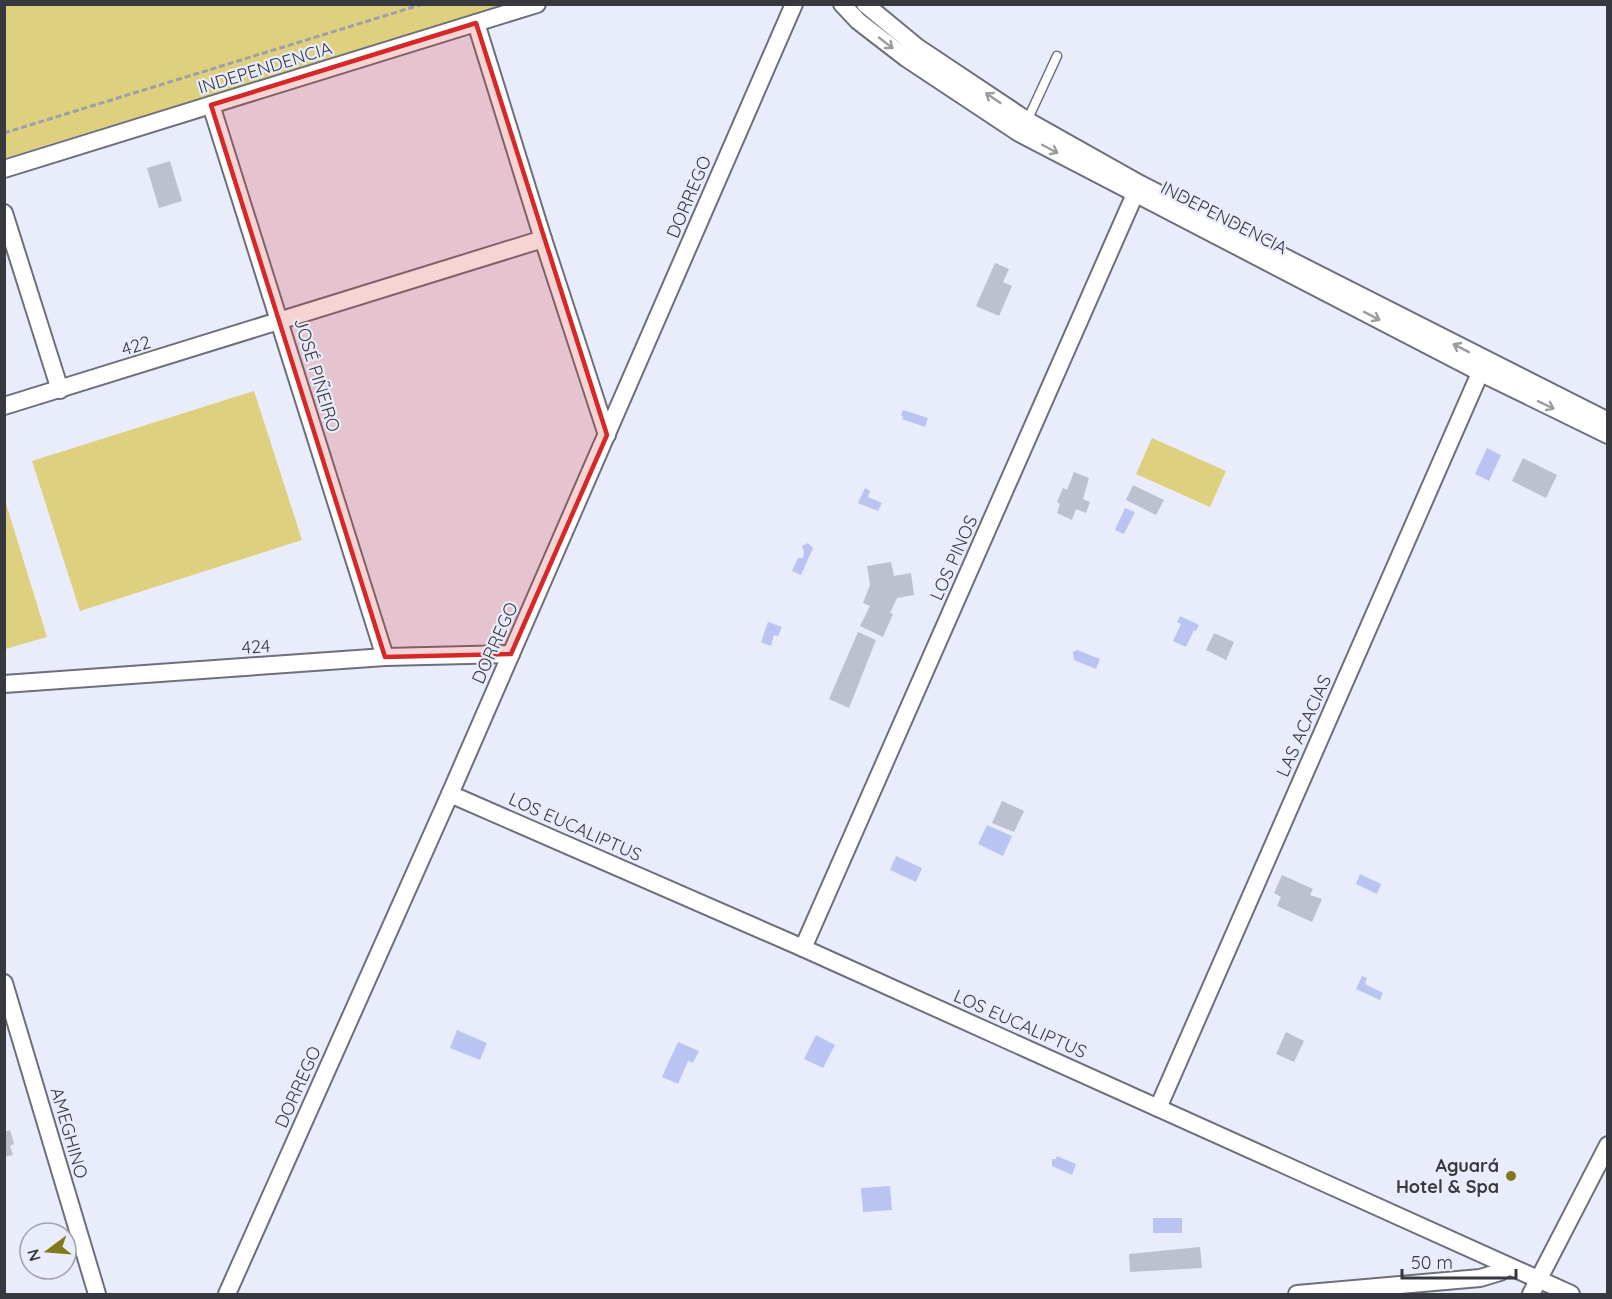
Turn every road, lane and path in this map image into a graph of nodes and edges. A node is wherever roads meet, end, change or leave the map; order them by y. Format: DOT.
graph roads {
  1 [pos="423,4"];
  2 [pos="537,4"];
  3 [pos="794,4"];
  4 [pos="842,4"];
  5 [pos="865,4"];
  6 [pos="476,23"];
  7 [pos="1057,56"];
  8 [pos="212,105"];
  9 [pos="1023,127"];
  10 [pos="4,133"];
  11 [pos="4,169"];
  12 [pos="1138,189"];
  13 [pos="4,213"];
  14 [pos="543,239"];
  15 [pos="280,322"];
  16 [pos="1483,366"];
  17 [pos="60,390"];
  18 [pos="4,406"];
  19 [pos="1608,421"];
  20 [pos="607,435"];
  21 [pos="1608,435"];
  22 [pos="511,654"];
  23 [pos="385,657"];
  24 [pos="4,684"];
  25 [pos="450,794"];
  26 [pos="804,948"];
  27 [pos="4,983"];
  28 [pos="1158,1108"];
  29 [pos="1608,1145"];
  30 [pos="1508,1266"];
  31 [pos="1535,1287"];
  32 [pos="97,1294"];
  33 [pos="227,1294"];
  34 [pos="1297,1294"];
  35 [pos="1571,1294"];
  1 -- 10 [label="path"];
  2 -- 6 [label="street, INDEPENDENCIA"];
  3 -- 20 [label="street, DORREGO"];
  4 -- 9 [label="street, INDEPENDENCIA, one-way"];
  9 -- 5 [label="street, INDEPENDENCIA, one-way"];
  6 -- 8 [label="street, INDEPENDENCIA"];
  6 -- 14 [label="street"];
  7 -- 9 [label="lane"];
  8 -- 11 [label="street, INDEPENDENCIA"];
  8 -- 15 [label="street, JOSÉ PIÑEIRO"];
  9 -- 12 [label="street, INDEPENDENCIA"];
  12 -- 16 [label="street, INDEPENDENCIA"];
  12 -- 26 [label="street, LOS PINOS"];
  13 -- 17 [label="street"];
  14 -- 15 [label="street, 422"];
  14 -- 20 [label="street"];
  15 -- 17 [label="street, 422"];
  15 -- 23 [label="street, JOSÉ PIÑEIRO"];
  16 -- 19 [label="street, INDEPENDENCIA"];
  16 -- 21 [label="street, INDEPENDENCIA, one-way"];
  16 -- 28 [label="street, LAS ACACIAS"];
  17 -- 18 [label="street, 422"];
  20 -- 22 [label="street, DORREGO"];
  22 -- 23 [label="street, 424"];
  22 -- 25 [label="street, DORREGO"];
  23 -- 24 [label="street, 424"];
  25 -- 26 [label="street, LOS EUCALIPTUS"];
  25 -- 33 [label="street, DORREGO"];
  26 -- 28 [label="street, LOS EUCALIPTUS"];
  27 -- 32 [label="street, AMEGHINO"];
  28 -- 30 [label="street, LOS EUCALIPTUS"];
  29 -- 31 [label="street"];
  30 -- 31 [label="street, LOS EUCALIPTUS"];
  30 -- 34 [label="street"];
  31 -- 35 [label="street, LOS EUCALIPTUS"];
}
